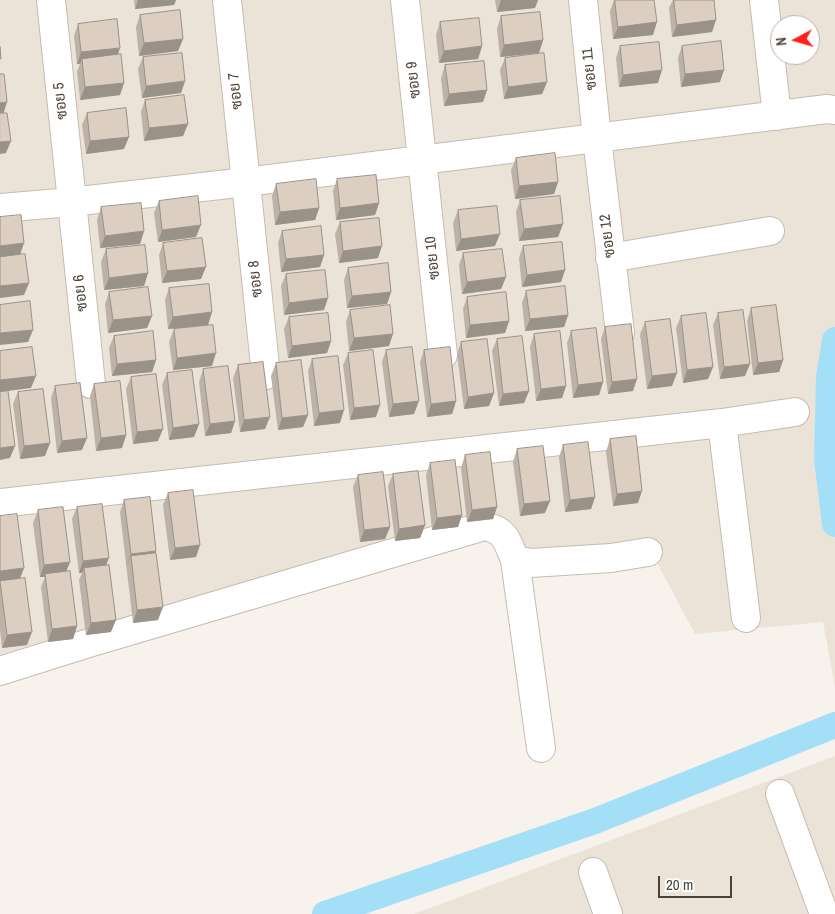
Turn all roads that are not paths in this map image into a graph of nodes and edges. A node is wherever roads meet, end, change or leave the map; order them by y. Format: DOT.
graph roads {
  1 [pos="51,0"];
  2 [pos="227,0"];
  3 [pos="406,0"];
  4 [pos="583,0"];
  5 [pos="764,0"];
  6 [pos="831,109"];
  7 [pos="777,116"];
  8 [pos="597,138"];
  9 [pos="423,161"];
  10 [pos="246,182"];
  11 [pos="71,202"];
  12 [pos="0,208"];
  13 [pos="770,232"];
  14 [pos="610,258"];
  15 [pos="620,334"];
  16 [pos="443,355"];
  17 [pos="266,375"];
  18 [pos="90,384"];
  19 [pos="795,412"];
  20 [pos="722,423"];
  21 [pos="0,503"];
  22 [pos="648,552"];
  23 [pos="515,560"];
  24 [pos="746,618"];
  25 [pos="0,671"];
  26 [pos="541,748"];
  27 [pos="780,794"];
  28 [pos="594,872"];
  29 [pos="608,914"];
  30 [pos="824,914"];
  1 -- 11 [label="street, ซอย 5"];
  2 -- 10 [label="street, ซอย 7"];
  3 -- 9 [label="street, ซอย 9"];
  4 -- 8 [label="street, ซอย 11"];
  5 -- 7 [label="street"];
  6 -- 7 [label="street"];
  7 -- 8 [label="street"];
  8 -- 9 [label="street"];
  8 -- 14 [label="street, ซอย 12"];
  9 -- 10 [label="street"];
  9 -- 16 [label="street, ซอย 10"];
  10 -- 11 [label="street"];
  10 -- 17 [label="street, ซอย 8"];
  11 -- 12 [label="street"];
  11 -- 18 [label="street, ซอย 6"];
  13 -- 14 [label="street"];
  14 -- 15 [label="street, ซอย 12"];
  19 -- 20 [label="street"];
  20 -- 21 [label="street"];
  20 -- 24 [label="street"];
  22 -- 23 [label="street"];
  23 -- 25 [label="street"];
  23 -- 26 [label="street"];
  27 -- 30 [label="street"];
  28 -- 29 [label="street"];
}
